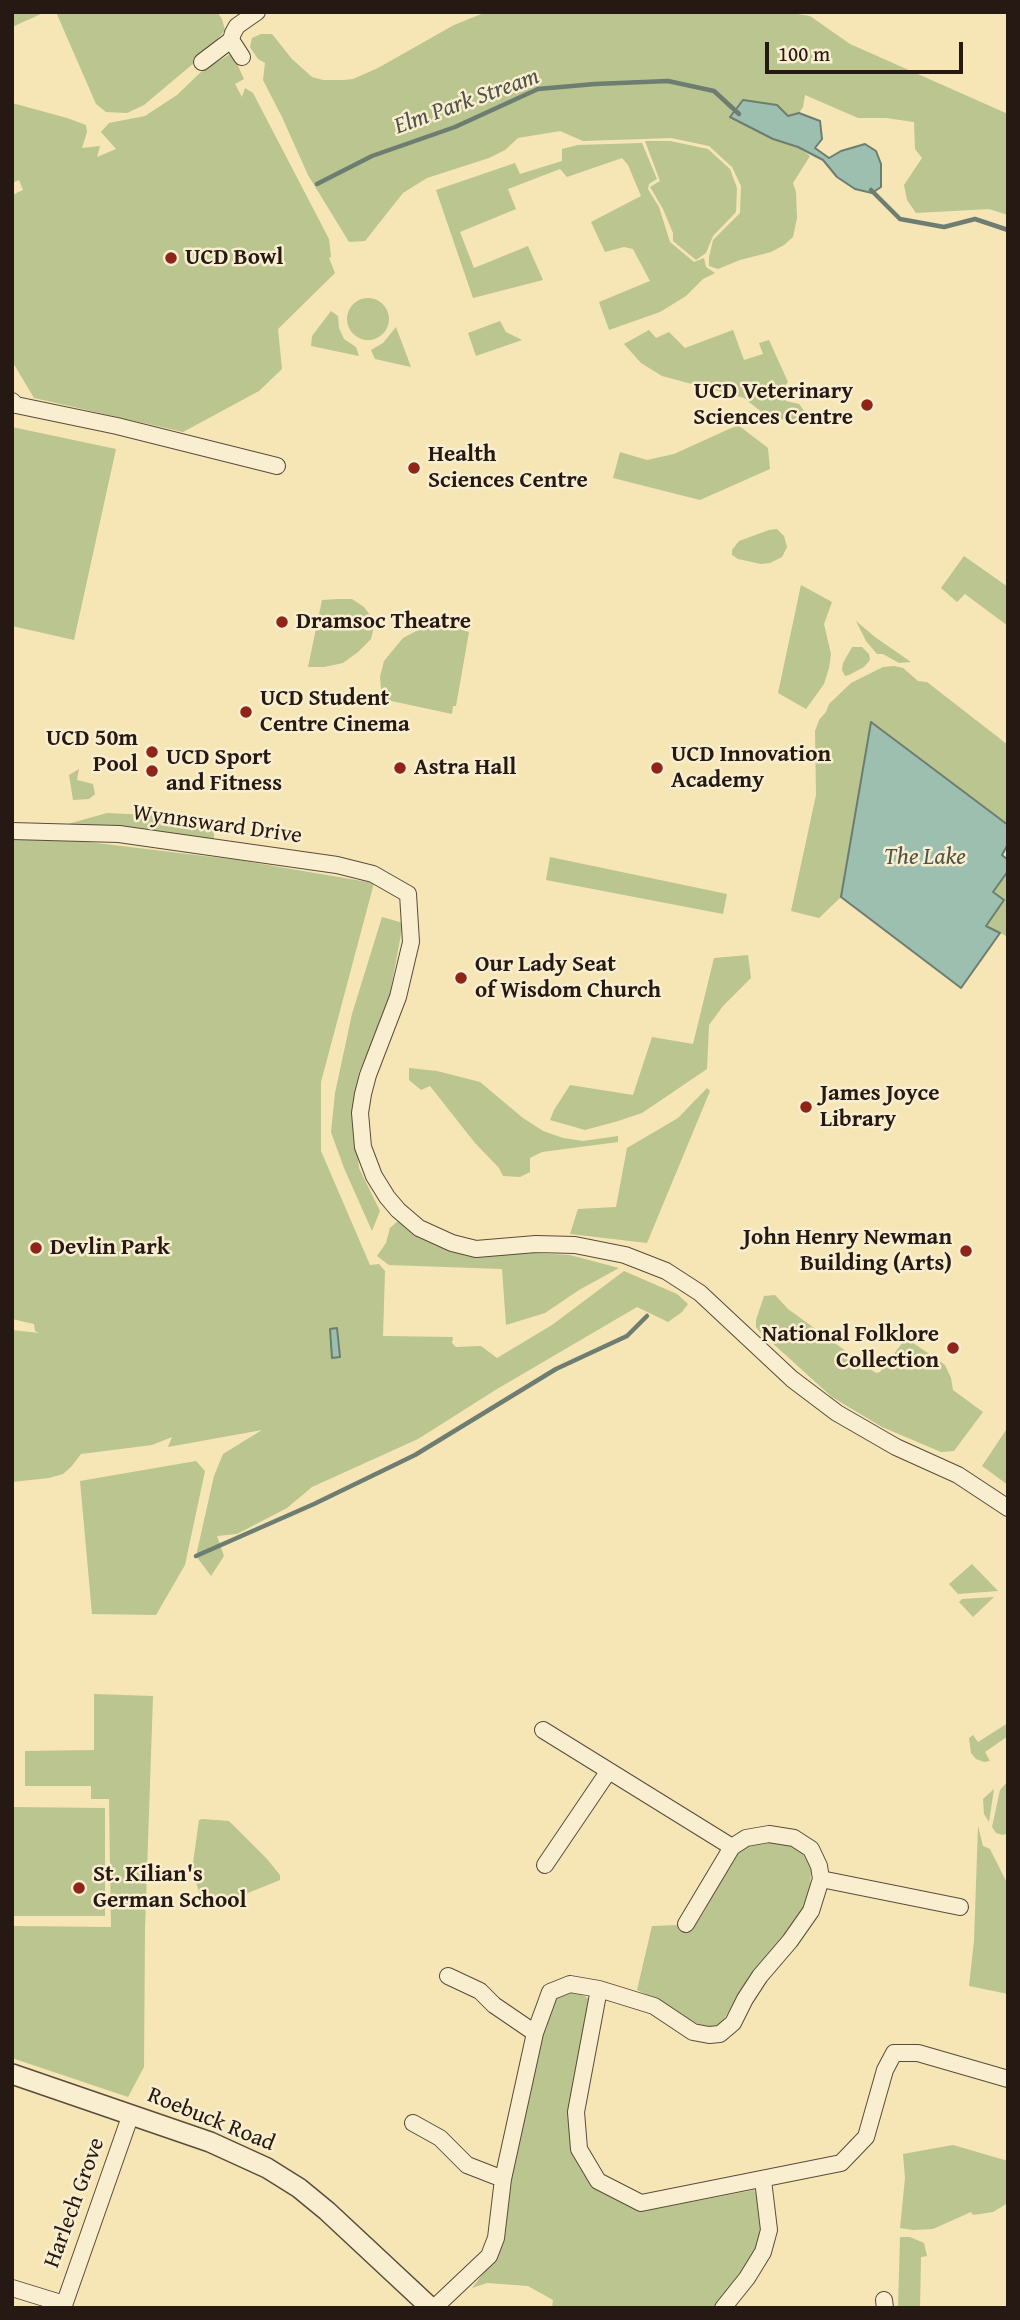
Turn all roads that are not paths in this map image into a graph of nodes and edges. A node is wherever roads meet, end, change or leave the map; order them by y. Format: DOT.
graph roads {
  1 [pos="257,12"];
  2 [pos="231,40"];
  3 [pos="242,57"];
  4 [pos="202,62"];
  5 [pos="12,401"];
  6 [pos="277,466"];
  7 [pos="12,831"];
  8 [pos="1008,1508"];
  9 [pos="543,1730"];
  10 [pos="608,1772"];
  11 [pos="732,1847"];
  12 [pos="545,1865"];
  13 [pos="821,1879"];
  14 [pos="960,1907"];
  15 [pos="686,1924"];
  16 [pos="448,1976"];
  17 [pos="600,1989"];
  18 [pos="535,2033"];
  19 [pos="12,2074"];
  20 [pos="1008,2078"];
  21 [pos="131,2114"];
  22 [pos="413,2123"];
  23 [pos="503,2179"];
  24 [pos="763,2180"];
  25 [pos="12,2288"];
  26 [pos="63,2306"];
  27 [pos="432,2308"];
  28 [pos="723,2308"];
  1 -- 2 [label="street"];
  2 -- 3 [label="street"];
  2 -- 4 [label="street"];
  5 -- 6 [label="street"];
  7 -- 8 [label="street, Wynnsward Drive"];
  9 -- 10 [label="street"];
  10 -- 11 [label="street"];
  10 -- 12 [label="street"];
  11 -- 13 [label="street"];
  11 -- 15 [label="street"];
  13 -- 14 [label="street"];
  13 -- 17 [label="street"];
  16 -- 18 [label="street"];
  17 -- 18 [label="street"];
  17 -- 24 [label="street"];
  18 -- 23 [label="street"];
  19 -- 21 [label="street, Roebuck Road"];
  20 -- 24 [label="street"];
  21 -- 26 [label="street, Harlech Grove"];
  21 -- 27 [label="street, Roebuck Road"];
  22 -- 23 [label="street"];
  23 -- 27 [label="street"];
  24 -- 28 [label="street"];
  25 -- 26 [label="street"];
}
